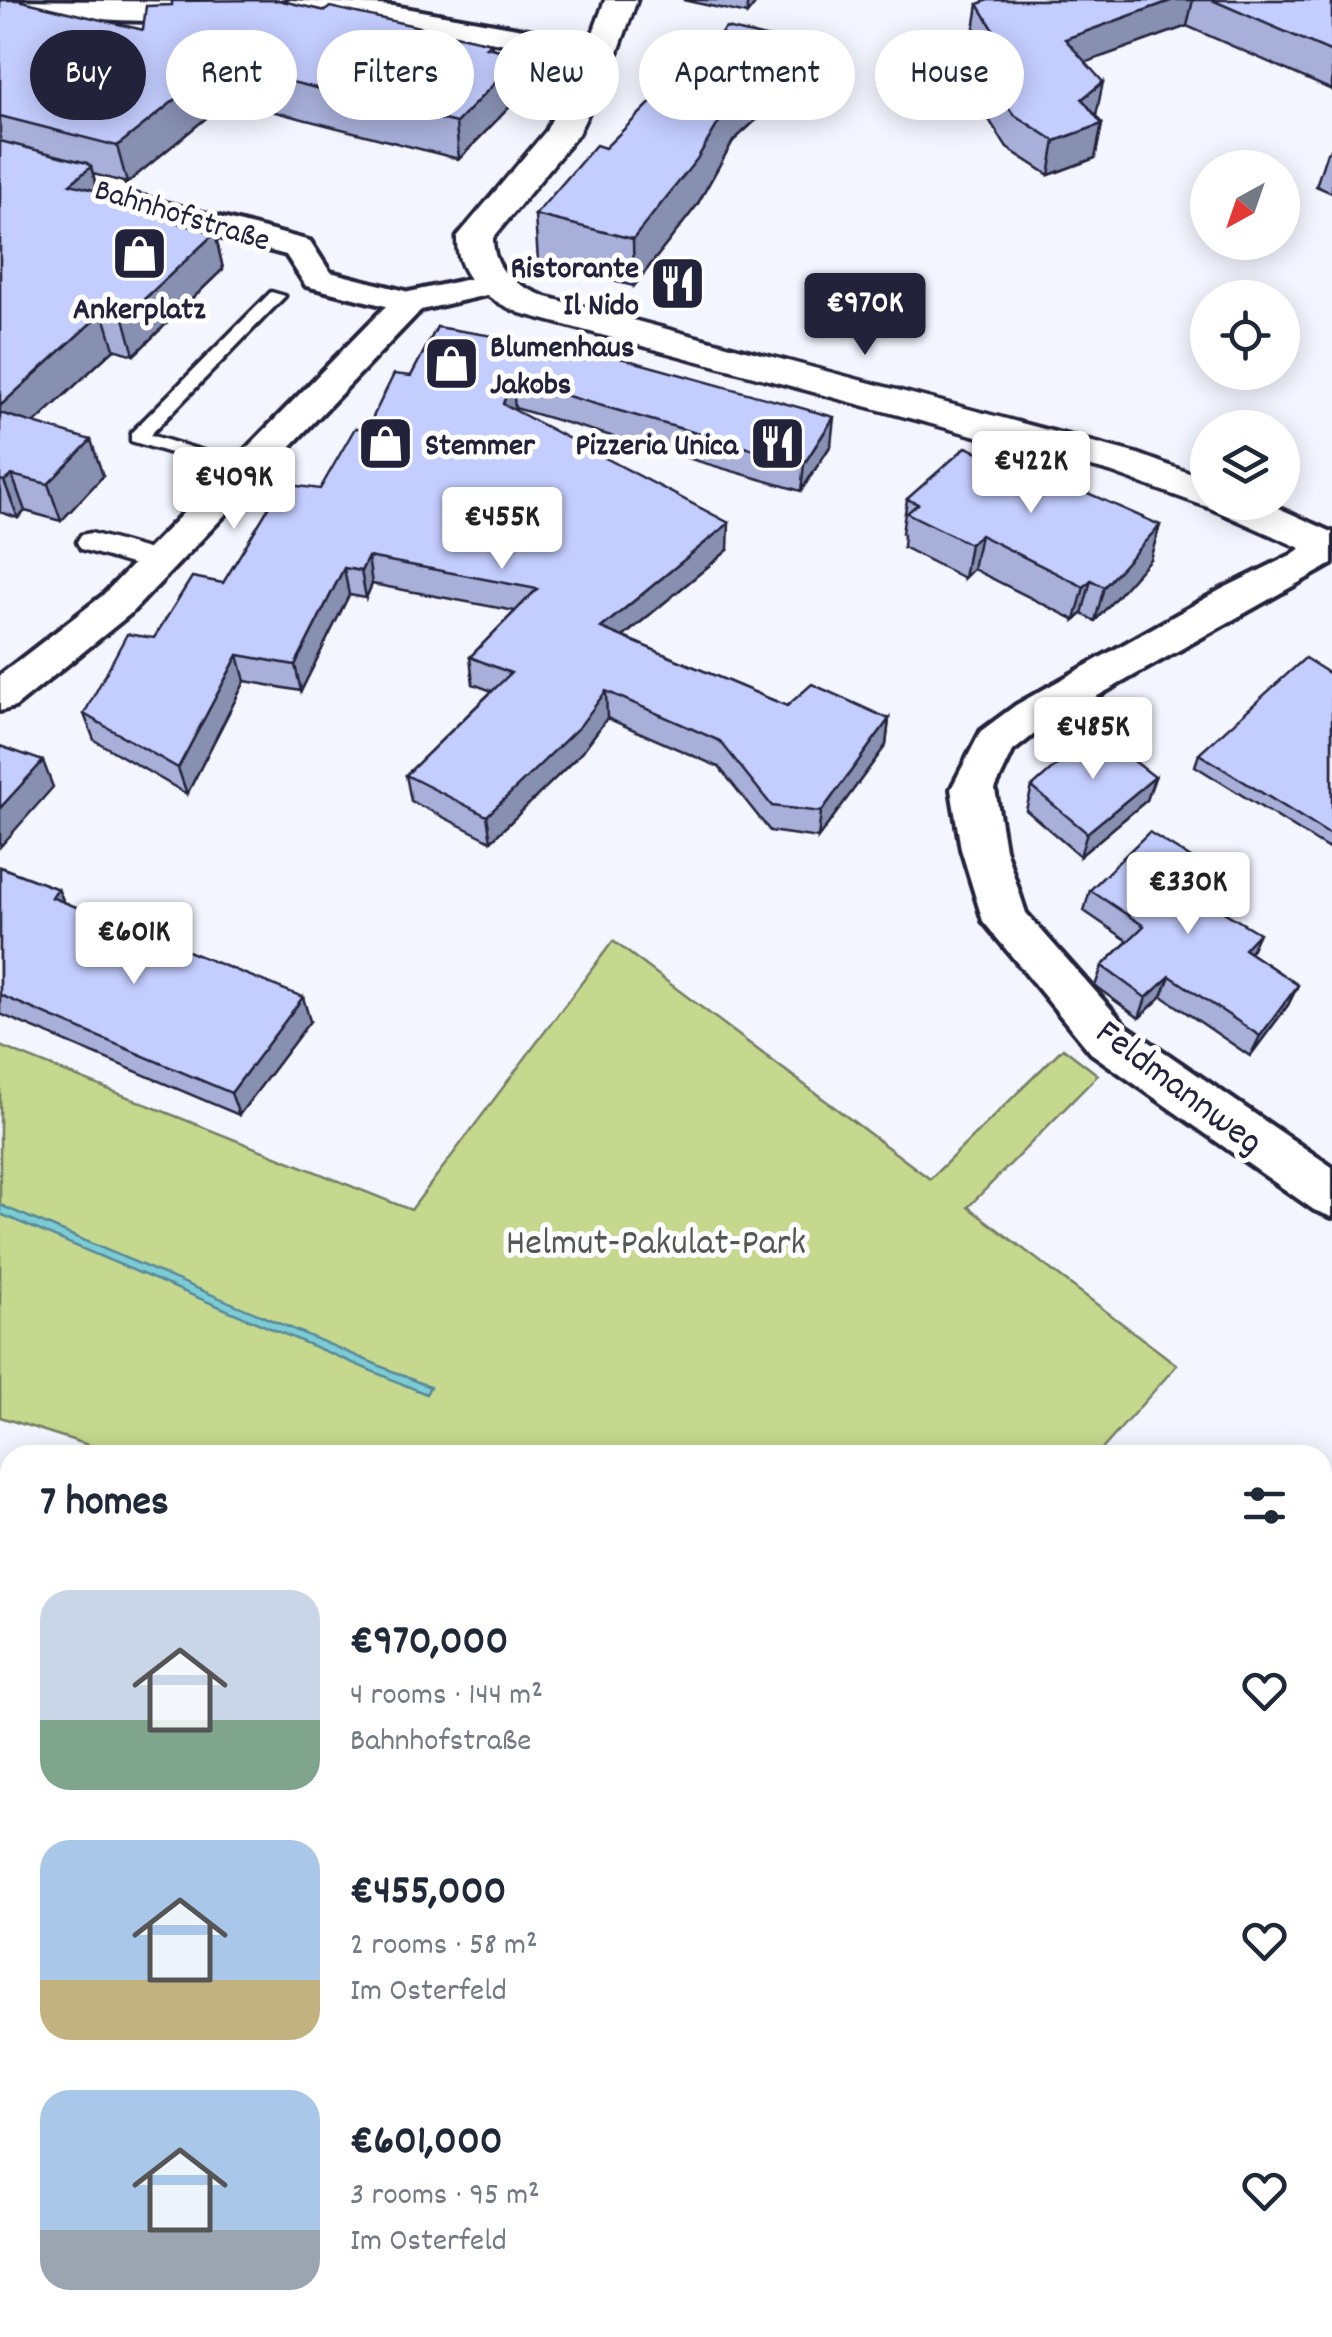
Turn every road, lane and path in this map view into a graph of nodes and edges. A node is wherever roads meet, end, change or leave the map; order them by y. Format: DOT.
graph roads {
  1 [pos="22,0"];
  2 [pos="621,0"];
  3 [pos="610,30"];
  4 [pos="494,33"];
  5 [pos="568,120"];
  6 [pos="0,160"];
  7 [pos="492,284"];
  8 [pos="277,296"];
  9 [pos="410,302"];
  10 [pos="246,470"];
  11 [pos="1190,488"];
  12 [pos="1262,520"];
  13 [pos="91,542"];
  14 [pos="1326,553"];
  15 [pos="158,562"];
  16 [pos="0,697"];
  17 [pos="1332,1196"];
  1 -- 4 [label="street"];
  2 -- 3 [label="street"];
  5 -- 7 [label="street"];
  6 -- 9 [label="street, Bahnhofstraße"];
  7 -- 9 [label="street"];
  7 -- 11 [label="street"];
  8 -- 10 [label="lane"];
  9 -- 10 [label="street"];
  10 -- 15 [label="street"];
  12 -- 14 [label="street"];
  13 -- 15 [label="street"];
  14 -- 17 [label="street, Feldmannweg"];
  15 -- 16 [label="street"];
}
